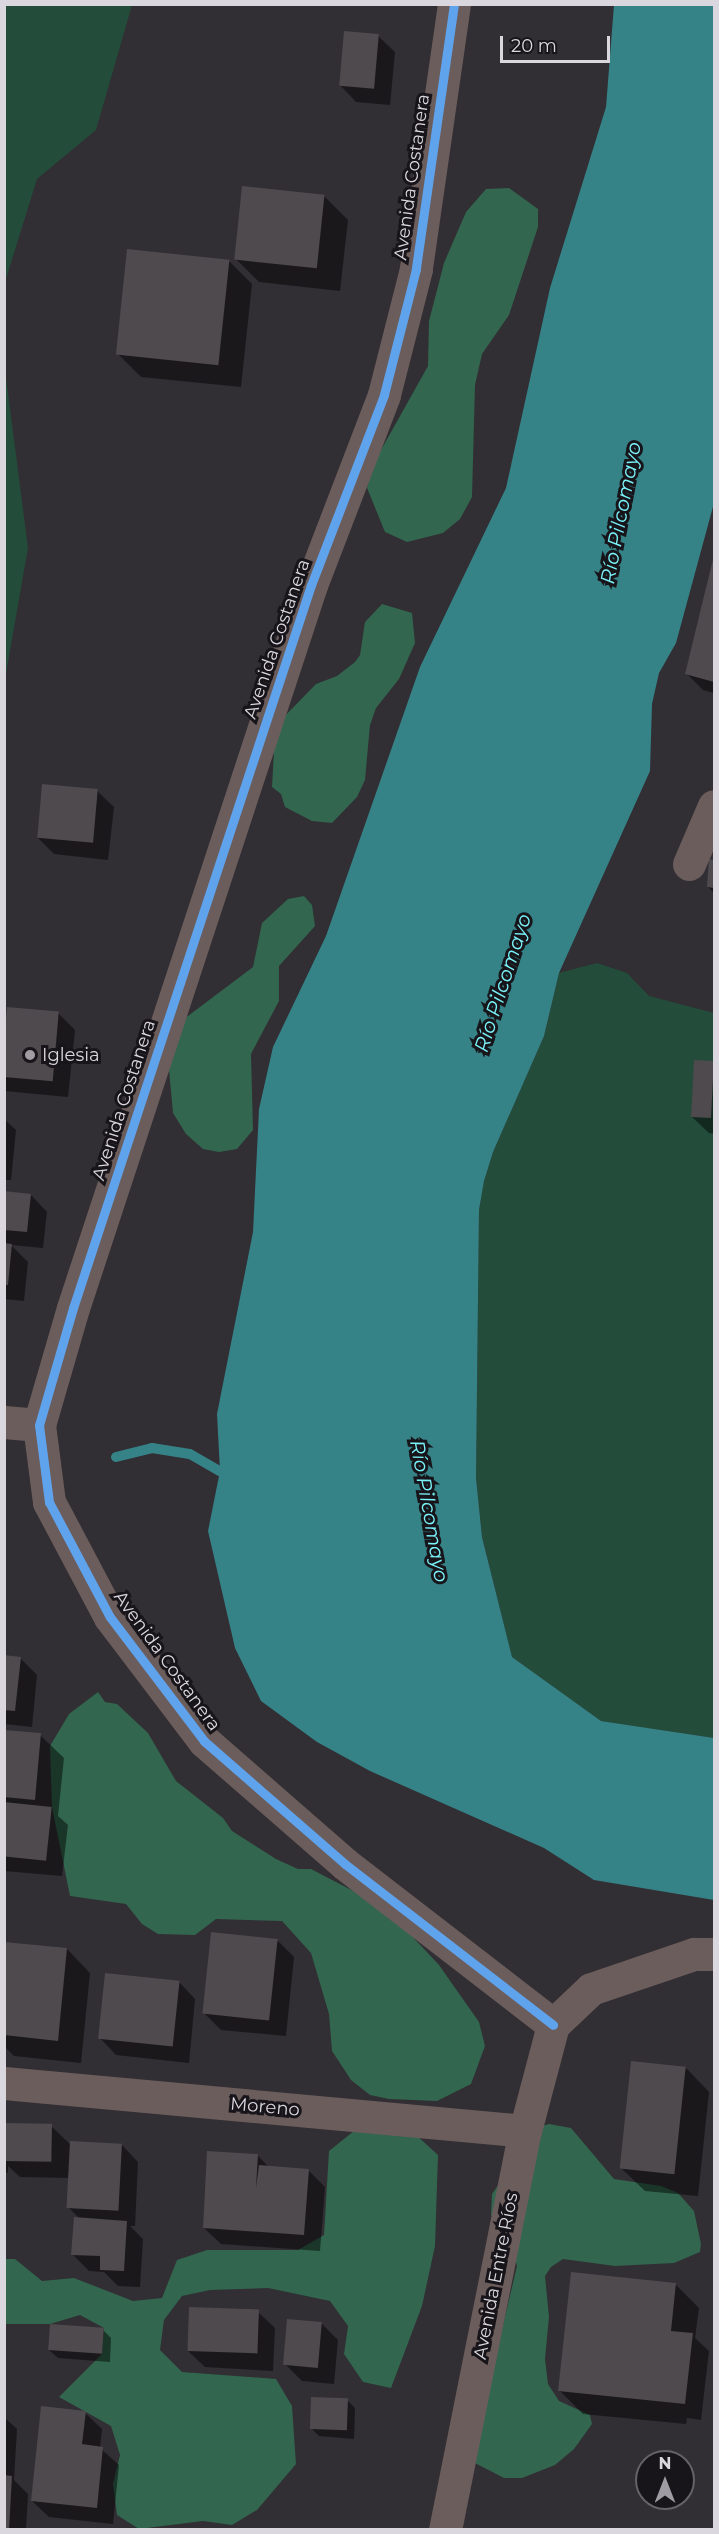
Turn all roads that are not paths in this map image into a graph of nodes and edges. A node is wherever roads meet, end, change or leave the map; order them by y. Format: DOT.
graph roads {
  1 [pos="454,4"];
  2 [pos="714,806"];
  3 [pos="689,864"];
  4 [pos="4,1422"];
  5 [pos="39,1425"];
  6 [pos="714,1954"];
  7 [pos="554,2025"];
  8 [pos="4,2083"];
  9 [pos="525,2132"];
  10 [pos="445,2529"];
  1 -- 5 [label="street, Avenida Costanera"];
  2 -- 3 [label="street"];
  4 -- 5 [label="street"];
  5 -- 7 [label="street, Avenida Costanera"];
  6 -- 7 [label="street"];
  7 -- 9 [label="street, Avenida Entre Ríos"];
  8 -- 9 [label="street, Moreno"];
  9 -- 10 [label="street, Avenida Entre Ríos"];
}
